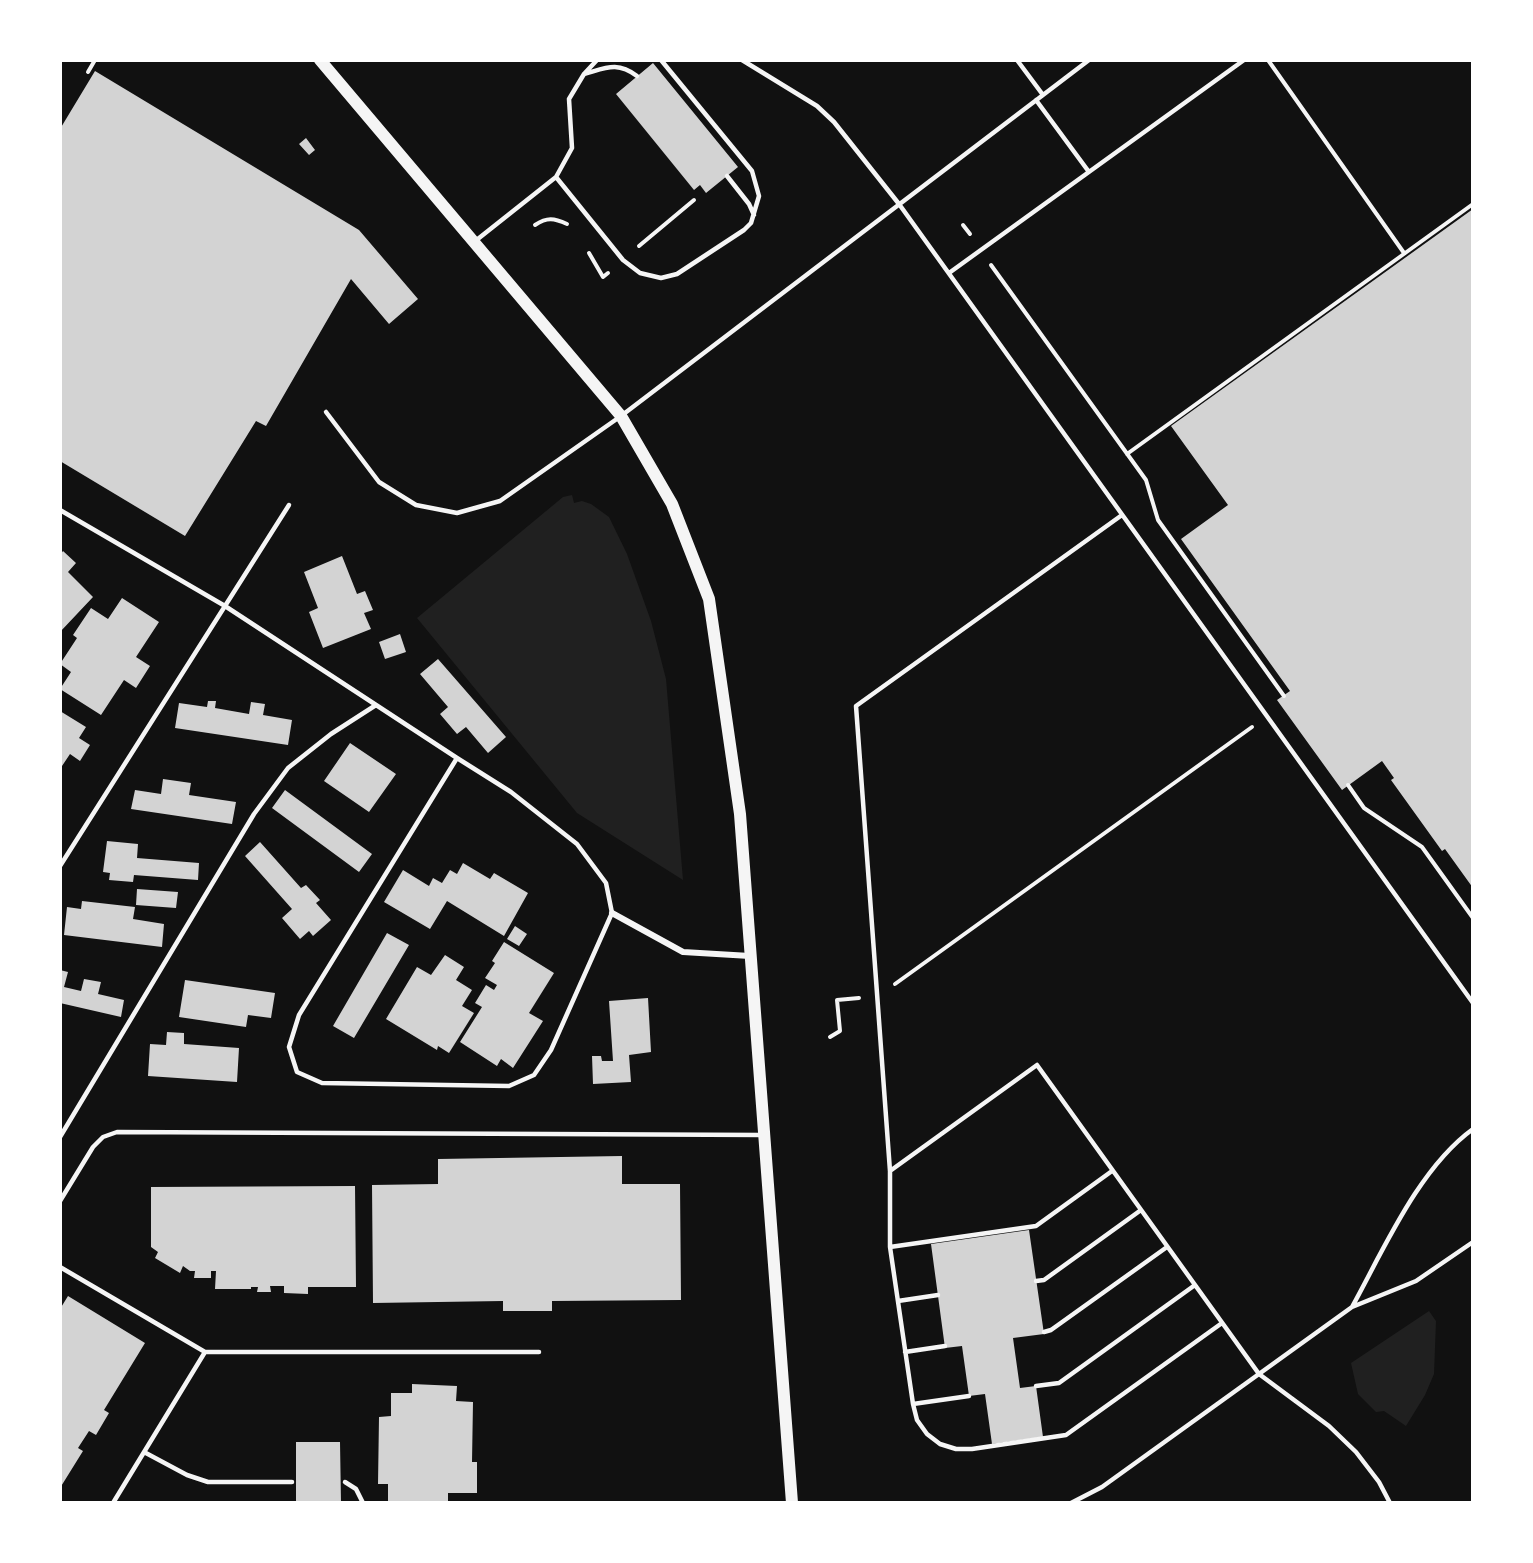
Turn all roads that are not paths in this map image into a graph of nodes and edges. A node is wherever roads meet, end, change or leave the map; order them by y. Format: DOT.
graph roads {
  1 [pos="320,60"];
  2 [pos="597,60"];
  3 [pos="661,60"];
  4 [pos="742,60"];
  5 [pos="1017,60"];
  6 [pos="1089,60"];
  7 [pos="1244,60"];
  8 [pos="584,74"];
  9 [pos="637,76"];
  10 [pos="1043,95"];
  11 [pos="1036,100"];
  12 [pos="1089,172"];
  13 [pos="727,176"];
  14 [pos="555,177"];
  15 [pos="899,204"];
  16 [pos="754,215"];
  17 [pos="474,242"];
  18 [pos="949,273"];
  19 [pos="326,412"];
  20 [pos="621,416"];
  21 [pos="289,505"];
  22 [pos="60,510"];
  23 [pos="1122,514"];
  24 [pos="225,606"];
  25 [pos="376,705"];
  26 [pos="457,758"];
  27 [pos="60,866"];
  28 [pos="612,913"];
  29 [pos="751,956"];
  30 [pos="1473,1003"];
  31 [pos="1473,1129"];
  32 [pos="764,1135"];
  33 [pos="60,1137"];
  34 [pos="1112,1170"];
  35 [pos="890,1171"];
  36 [pos="60,1201"];
  37 [pos="1141,1210"];
  38 [pos="1473,1242"];
  39 [pos="890,1247"];
  40 [pos="1167,1247"];
  41 [pos="60,1267"];
  42 [pos="1036,1281"];
  43 [pos="1195,1285"];
  44 [pos="938,1295"];
  45 [pos="898,1301"];
  46 [pos="1352,1307"];
  47 [pos="1222,1323"];
  48 [pos="1044,1332"];
  49 [pos="945,1346"];
  50 [pos="205,1352"];
  51 [pos="539,1352"];
  52 [pos="905,1352"];
  53 [pos="1259,1374"];
  54 [pos="1036,1386"];
  55 [pos="969,1396"];
  56 [pos="913,1404"];
  57 [pos="144,1452"];
  58 [pos="292,1482"];
  59 [pos="345,1482"];
  60 [pos="113,1503"];
  61 [pos="363,1503"];
  62 [pos="792,1503"];
  63 [pos="1071,1503"];
  64 [pos="1390,1503"];
  1 -- 17 [label="main road"];
  2 -- 8 [label="lane"];
  3 -- 16 [label="lane"];
  4 -- 15 [label="lane"];
  5 -- 10 [label="lane"];
  6 -- 10 [label="lane"];
  7 -- 12 [label="lane"];
  8 -- 9 [label="lane"];
  8 -- 14 [label="lane"];
  10 -- 11 [label="lane"];
  11 -- 12 [label="lane"];
  11 -- 15 [label="lane"];
  12 -- 18 [label="lane"];
  13 -- 16 [label="lane"];
  14 -- 16 [label="lane"];
  14 -- 17 [label="lane"];
  15 -- 18 [label="lane"];
  15 -- 20 [label="lane"];
  17 -- 20 [label="main road"];
  18 -- 23 [label="lane"];
  19 -- 20 [label="lane"];
  20 -- 29 [label="main road"];
  21 -- 24 [label="lane"];
  22 -- 24 [label="lane"];
  23 -- 30 [label="lane"];
  23 -- 35 [label="lane"];
  24 -- 25 [label="lane"];
  24 -- 27 [label="lane"];
  25 -- 26 [label="lane"];
  25 -- 33 [label="lane"];
  26 -- 28 [label="lane"];
  26 -- 28 [label="lane"];
  28 -- 29 [label="street"];
  29 -- 32 [label="main road"];
  31 -- 46 [label="lane"];
  32 -- 36 [label="lane"];
  32 -- 62 [label="main road"];
  34 -- 35 [label="lane"];
  34 -- 37 [label="lane"];
  34 -- 39 [label="lane"];
  35 -- 39 [label="lane"];
  37 -- 40 [label="lane"];
  37 -- 42 [label="lane"];
  38 -- 46 [label="lane"];
  39 -- 45 [label="lane"];
  40 -- 43 [label="lane"];
  40 -- 48 [label="lane"];
  41 -- 50 [label="lane"];
  43 -- 47 [label="lane"];
  43 -- 54 [label="lane"];
  44 -- 45 [label="lane"];
  45 -- 52 [label="lane"];
  46 -- 53 [label="lane"];
  47 -- 53 [label="lane"];
  47 -- 56 [label="lane"];
  49 -- 52 [label="lane"];
  50 -- 51 [label="lane"];
  50 -- 57 [label="lane"];
  52 -- 56 [label="lane"];
  53 -- 63 [label="lane"];
  53 -- 64 [label="lane"];
  55 -- 56 [label="lane"];
  57 -- 58 [label="lane"];
  57 -- 60 [label="lane"];
  59 -- 61 [label="lane"];
}
